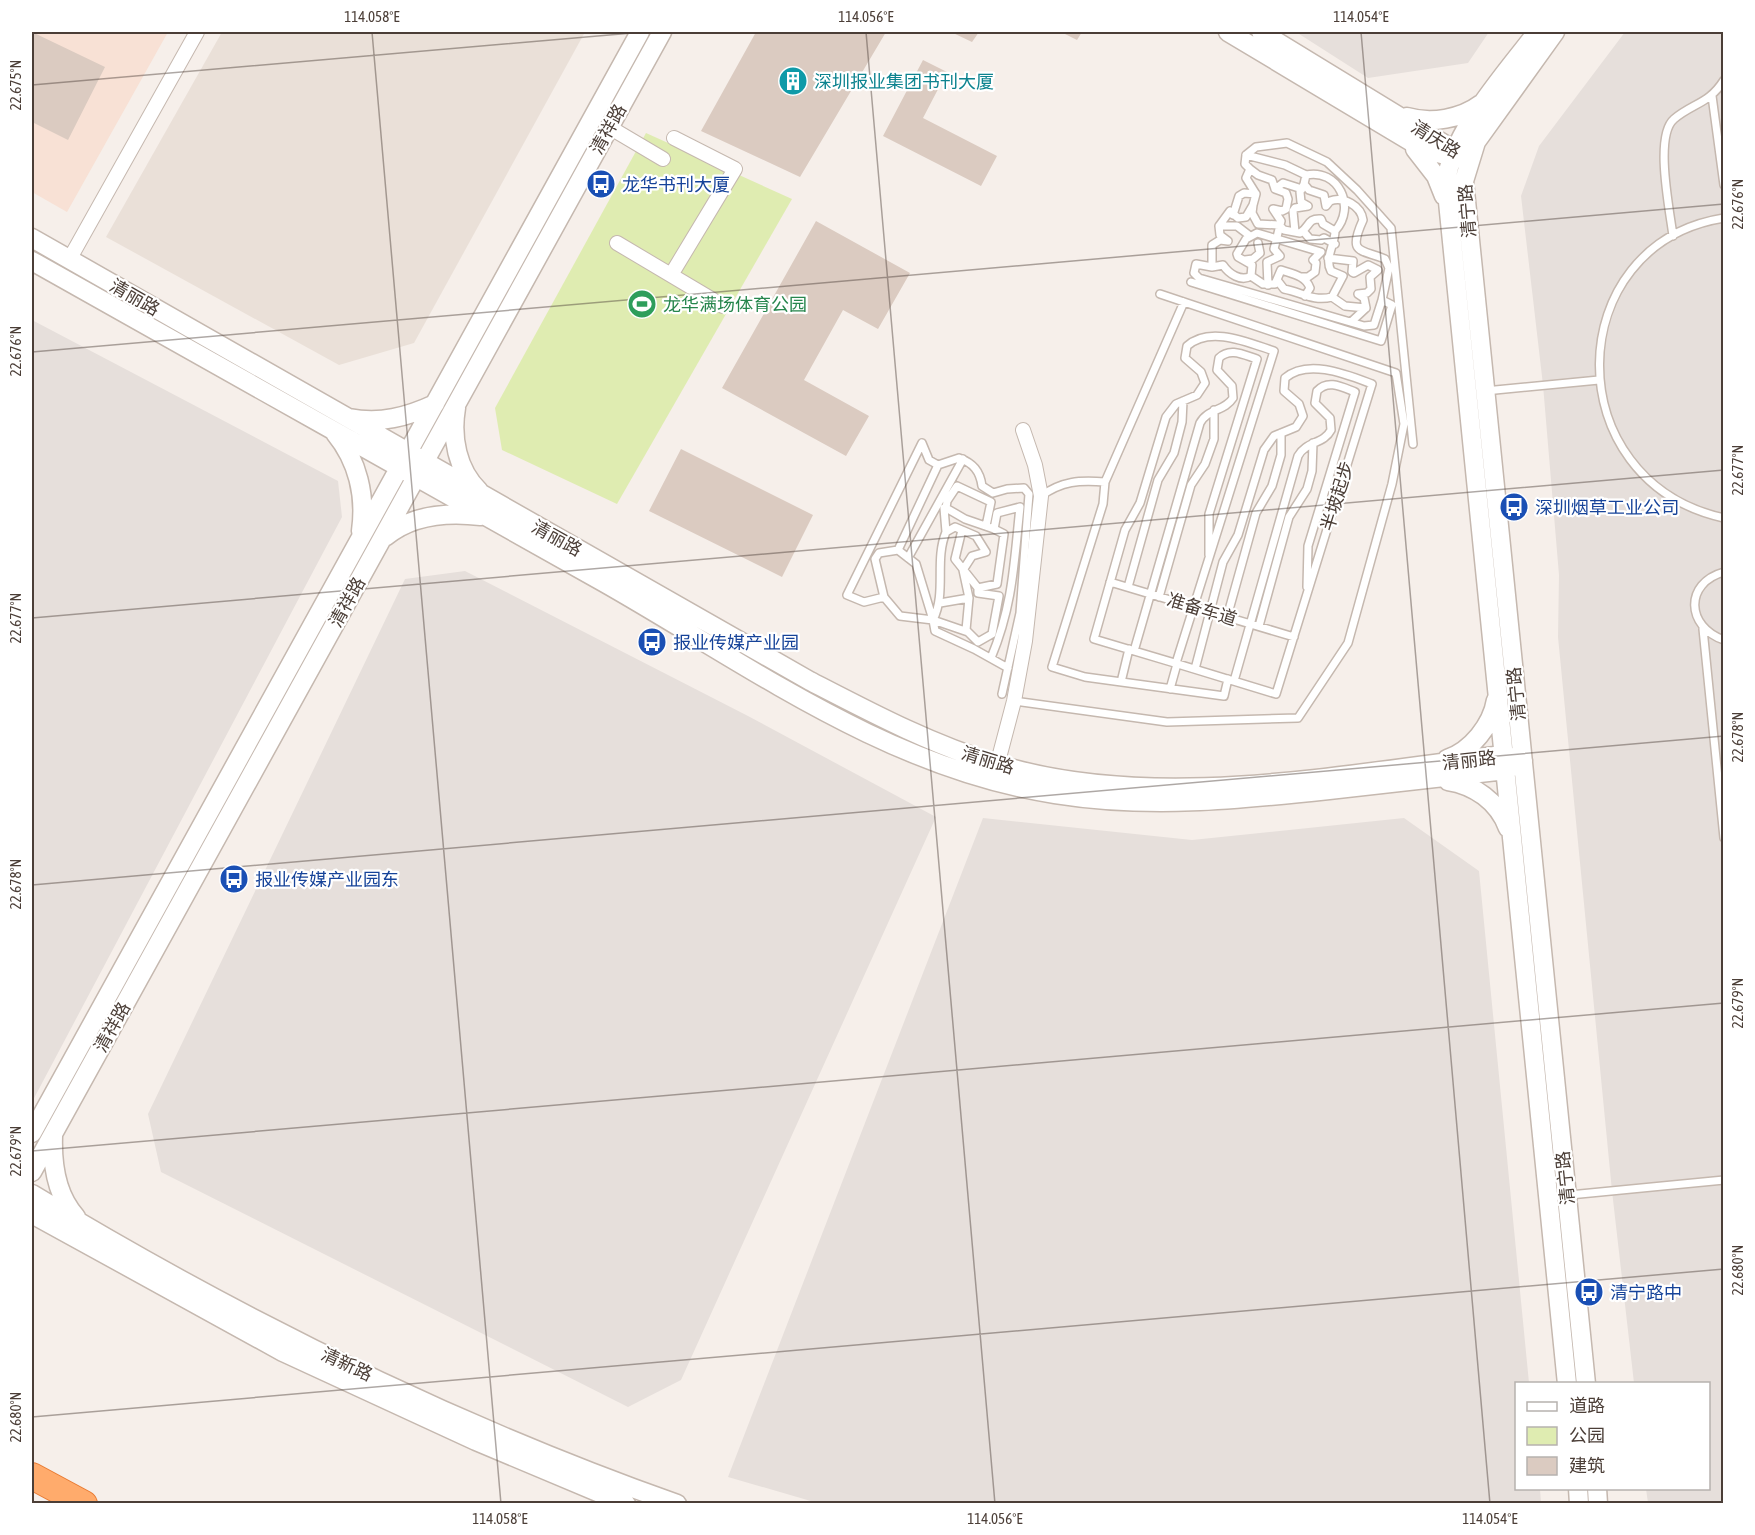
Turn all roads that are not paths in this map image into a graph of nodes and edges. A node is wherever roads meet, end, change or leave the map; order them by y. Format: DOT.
graph roads {
  1 [pos="197,32"];
  2 [pos="640,32"];
  3 [pos="662,32"];
  4 [pos="1228,32"];
  5 [pos="1261,32"];
  6 [pos="1536,32"];
  7 [pos="1555,32"];
  8 [pos="1724,80"];
  9 [pos="1712,96"];
  10 [pos="1487,100"];
  11 [pos="1397,114"];
  12 [pos="609,127"];
  13 [pos="1400,135"];
  14 [pos="674,138"];
  15 [pos="1246,155"];
  16 [pos="1458,155"];
  17 [pos="663,159"];
  18 [pos="1250,169"];
  19 [pos="1306,175"];
  20 [pos="1724,185"];
  21 [pos="1303,187"];
  22 [pos="1275,189"];
  23 [pos="1256,194"];
  24 [pos="1344,200"];
  25 [pos="1253,205"];
  26 [pos="1449,211"];
  27 [pos="1233,215"];
  28 [pos="1724,218"];
  29 [pos="1280,225"];
  30 [pos="1219,226"];
  31 [pos="1303,231"];
  32 [pos="1335,231"];
  33 [pos="1295,232"];
  34 [pos="1250,236"];
  35 [pos="1673,236"];
  36 [pos="32,238"];
  37 [pos="1276,238"];
  38 [pos="617,243"];
  39 [pos="1258,243"];
  40 [pos="1335,244"];
  41 [pos="1328,258"];
  42 [pos="69,260"];
  43 [pos="1245,260"];
  44 [pos="32,261"];
  45 [pos="1212,267"];
  46 [pos="670,275"];
  47 [pos="1251,276"];
  48 [pos="1302,277"];
  49 [pos="1277,280"];
  50 [pos="1191,282"];
  51 [pos="1268,285"];
  52 [pos="1160,294"];
  53 [pos="1305,296"];
  54 [pos="1332,297"];
  55 [pos="1382,300"];
  56 [pos="1184,302"];
  57 [pos="723,306"];
  58 [pos="1366,308"];
  59 [pos="1351,322"];
  60 [pos="1599,380"];
  61 [pos="1476,392"];
  62 [pos="458,400"];
  63 [pos="1182,401"];
  64 [pos="435,404"];
  65 [pos="1215,410"];
  66 [pos="336,423"];
  67 [pos="1023,430"];
  68 [pos="1281,433"];
  69 [pos="1313,442"];
  70 [pos="1413,444"];
  71 [pos="963,459"];
  72 [pos="403,461"];
  73 [pos="938,465"];
  74 [pos="419,470"];
  75 [pos="1105,482"];
  76 [pos="993,493"];
  77 [pos="1041,496"];
  78 [pos="991,502"];
  79 [pos="937,506"];
  80 [pos="487,508"];
  81 [pos="946,508"];
  82 [pos="1285,516"];
  83 [pos="1724,518"];
  84 [pos="986,526"];
  85 [pos="994,529"];
  86 [pos="962,530"];
  87 [pos="946,532"];
  88 [pos="360,539"];
  89 [pos="379,543"];
  90 [pos="898,550"];
  91 [pos="908,558"];
  92 [pos="1209,561"];
  93 [pos="963,570"];
  94 [pos="1724,572"];
  95 [pos="1110,582"];
  96 [pos="1128,587"];
  97 [pos="978,588"];
  98 [pos="1307,593"];
  99 [pos="1150,594"];
  100 [pos="884,597"];
  101 [pos="1159,597"];
  102 [pos="969,598"];
  103 [pos="940,603"];
  104 [pos="1194,607"];
  105 [pos="1210,612"];
  106 [pos="1227,617"];
  107 [pos="933,620"];
  108 [pos="1250,624"];
  109 [pos="1259,626"];
  110 [pos="1703,629"];
  111 [pos="968,632"];
  112 [pos="1294,637"];
  113 [pos="1724,640"];
  114 [pos="1132,650"];
  115 [pos="991,658"];
  116 [pos="1177,664"];
  117 [pos="1008,668"];
  118 [pos="1195,669"];
  119 [pos="1231,680"];
  120 [pos="1120,682"];
  121 [pos="1170,689"];
  122 [pos="1498,689"];
  123 [pos="1008,697"];
  124 [pos="1523,761"];
  125 [pos="1505,763"];
  126 [pos="1434,771"];
  127 [pos="995,773"];
  128 [pos="1724,838"];
  129 [pos="1513,841"];
  130 [pos="33,1128"];
  131 [pos="54,1132"];
  132 [pos="32,1172"];
  133 [pos="1724,1180"];
  134 [pos="32,1194"];
  135 [pos="1558,1196"];
  136 [pos="32,1214"];
  137 [pos="86,1227"];
  138 [pos="1567,1382"];
  139 [pos="1586,1382"];
  140 [pos="32,1476"];
  141 [pos="84,1503"];
  142 [pos="626,1503"];
  143 [pos="677,1503"];
  1 -- 42 [label="street"];
  2 -- 64 [label="street, 清祥路"];
  3 -- 12 [label="street, 清祥路"];
  4 -- 13 [label="street, 清庆路"];
  5 -- 11 [label="street, 清庆路"];
  6 -- 10 [label="street, 清宁路"];
  7 -- 16 [label="street, 清宁路"];
  8 -- 9 [label="lane"];
  9 -- 20 [label="lane"];
  9 -- 35 [label="lane"];
  10 -- 11 [label="street"];
  10 -- 16 [label="street, 清宁路"];
  11 -- 16 [label="street, 清庆路"];
  12 -- 17 [label="street"];
  12 -- 62 [label="street, 清祥路"];
  13 -- 16 [label="street, 清庆路"];
  13 -- 26 [label="street"];
  14 -- 46 [label="street"];
  15 -- 18 [label="lane"];
  15 -- 19 [label="lane"];
  15 -- 70 [label="lane"];
  16 -- 26 [label="street, 清宁路"];
  16 -- 61 [label="street, 清宁路"];
  18 -- 22 [label="lane"];
  18 -- 23 [label="lane"];
  19 -- 21 [label="lane"];
  19 -- 24 [label="lane"];
  21 -- 22 [label="lane"];
  21 -- 24 [label="lane"];
  21 -- 33 [label="lane"];
  22 -- 29 [label="lane"];
  23 -- 25 [label="lane"];
  23 -- 27 [label="lane"];
  24 -- 32 [label="lane"];
  24 -- 55 [label="lane"];
  25 -- 27 [label="lane"];
  25 -- 29 [label="lane"];
  26 -- 61 [label="street, 清宁路"];
  27 -- 30 [label="lane"];
  28 -- 35 [label="lane"];
  29 -- 33 [label="lane"];
  29 -- 37 [label="lane"];
  30 -- 34 [label="lane"];
  30 -- 45 [label="lane"];
  31 -- 32 [label="lane"];
  31 -- 33 [label="lane"];
  31 -- 40 [label="lane"];
  32 -- 40 [label="lane"];
  34 -- 37 [label="lane"];
  34 -- 43 [label="lane"];
  35 -- 60 [label="lane"];
  36 -- 42 [label="street, 清丽路"];
  37 -- 48 [label="lane"];
  37 -- 51 [label="lane"];
  38 -- 46 [label="street"];
  39 -- 43 [label="lane"];
  40 -- 41 [label="lane"];
  41 -- 54 [label="lane"];
  41 -- 58 [label="lane"];
  42 -- 66 [label="street, 清丽路"];
  43 -- 47 [label="lane"];
  44 -- 66 [label="street, 清丽路"];
  45 -- 47 [label="lane"];
  45 -- 59 [label="lane"];
  46 -- 57 [label="street"];
  47 -- 51 [label="lane"];
  48 -- 49 [label="lane"];
  48 -- 53 [label="lane"];
  49 -- 51 [label="lane"];
  49 -- 53 [label="lane"];
  50 -- 55 [label="lane"];
  52 -- 56 [label="lane"];
  53 -- 54 [label="lane"];
  54 -- 58 [label="lane"];
  55 -- 59 [label="lane"];
  56 -- 75 [label="lane"];
  56 -- 123 [label="lane"];
  58 -- 59 [label="lane"];
  60 -- 61 [label="lane"];
  60 -- 83 [label="lane"];
  61 -- 122 [label="street, 清宁路"];
  61 -- 124 [label="street, 清宁路"];
  62 -- 74 [label="street, 清祥路"];
  62 -- 80 [label="street"];
  63 -- 92 [label="lane"];
  63 -- 95 [label="lane"];
  63 -- 96 [label="lane"];
  64 -- 66 [label="street"];
  64 -- 72 [label="street, 清祥路"];
  65 -- 92 [label="lane"];
  65 -- 99 [label="lane"];
  65 -- 101 [label="lane"];
  66 -- 72 [label="street, 清丽路"];
  66 -- 88 [label="street"];
  67 -- 77 [label="street"];
  68 -- 98 [label="lane, 半坡起步"];
  68 -- 105 [label="lane"];
  68 -- 106 [label="lane"];
  69 -- 82 [label="lane"];
  69 -- 82 [label="lane"];
  69 -- 98 [label="lane, 半坡起步"];
  71 -- 73 [label="lane"];
  71 -- 76 [label="lane"];
  71 -- 79 [label="lane"];
  72 -- 74 [label="street, 清丽路"];
  72 -- 88 [label="street, 清祥路"];
  73 -- 90 [label="lane"];
  73 -- 100 [label="lane"];
  74 -- 80 [label="street, 清丽路"];
  74 -- 89 [label="street, 清祥路"];
  75 -- 77 [label="lane"];
  75 -- 120 [label="lane"];
  76 -- 78 [label="lane"];
  76 -- 117 [label="lane"];
  77 -- 123 [label="street"];
  78 -- 81 [label="lane"];
  78 -- 84 [label="lane"];
  79 -- 81 [label="lane"];
  79 -- 91 [label="lane"];
  80 -- 89 [label="street"];
  80 -- 127 [label="street, 清丽路"];
  81 -- 84 [label="lane"];
  81 -- 87 [label="lane"];
  82 -- 108 [label="lane"];
  82 -- 109 [label="lane"];
  84 -- 85 [label="lane"];
  85 -- 97 [label="lane"];
  85 -- 115 [label="lane"];
  86 -- 87 [label="lane"];
  86 -- 93 [label="lane"];
  86 -- 93 [label="lane"];
  87 -- 103 [label="lane"];
  88 -- 130 [label="street, 清祥路"];
  89 -- 131 [label="street, 清祥路"];
  90 -- 91 [label="lane"];
  90 -- 100 [label="lane"];
  91 -- 107 [label="lane"];
  92 -- 104 [label="lane"];
  93 -- 97 [label="lane"];
  93 -- 102 [label="lane"];
  94 -- 110 [label="lane"];
  95 -- 96 [label="lane, 准备车道"];
  95 -- 114 [label="lane"];
  96 -- 99 [label="lane, 准备车道"];
  97 -- 111 [label="lane"];
  98 -- 112 [label="lane"];
  99 -- 101 [label="lane, 准备车道"];
  99 -- 114 [label="lane"];
  100 -- 107 [label="lane"];
  101 -- 104 [label="lane, 准备车道"];
  102 -- 103 [label="lane"];
  102 -- 111 [label="lane"];
  103 -- 107 [label="lane"];
  104 -- 105 [label="lane, 准备车道"];
  104 -- 116 [label="lane"];
  105 -- 106 [label="lane, 准备车道"];
  105 -- 118 [label="lane"];
  106 -- 108 [label="lane, 准备车道"];
  107 -- 111 [label="lane"];
  107 -- 115 [label="lane"];
  108 -- 109 [label="lane, 准备车道"];
  108 -- 119 [label="lane"];
  109 -- 112 [label="lane, 准备车道"];
  110 -- 113 [label="lane"];
  110 -- 128 [label="lane"];
  112 -- 119 [label="lane"];
  114 -- 116 [label="lane"];
  114 -- 120 [label="lane"];
  115 -- 117 [label="lane"];
  116 -- 118 [label="lane"];
  116 -- 121 [label="lane"];
  117 -- 123 [label="lane"];
  118 -- 119 [label="lane"];
  119 -- 121 [label="lane"];
  120 -- 121 [label="lane"];
  122 -- 125 [label="street, 清宁路"];
  122 -- 126 [label="street"];
  123 -- 127 [label="street"];
  124 -- 125 [label="street, 清丽路"];
  124 -- 135 [label="street, 清宁路"];
  125 -- 126 [label="street, 清丽路"];
  125 -- 129 [label="street, 清宁路"];
  126 -- 127 [label="street, 清丽路"];
  126 -- 129 [label="street"];
  129 -- 135 [label="street, 清宁路"];
  131 -- 132 [label="street, 清祥路"];
  131 -- 137 [label="street"];
  133 -- 135 [label="lane"];
  134 -- 137 [label="street, 清新路"];
  135 -- 138 [label="street, 清宁路"];
  135 -- 139 [label="street, 清宁路"];
  136 -- 142 [label="street, 清新路"];
  137 -- 143 [label="street, 清新路"];
  140 -- 141 [label="highway"];
}
